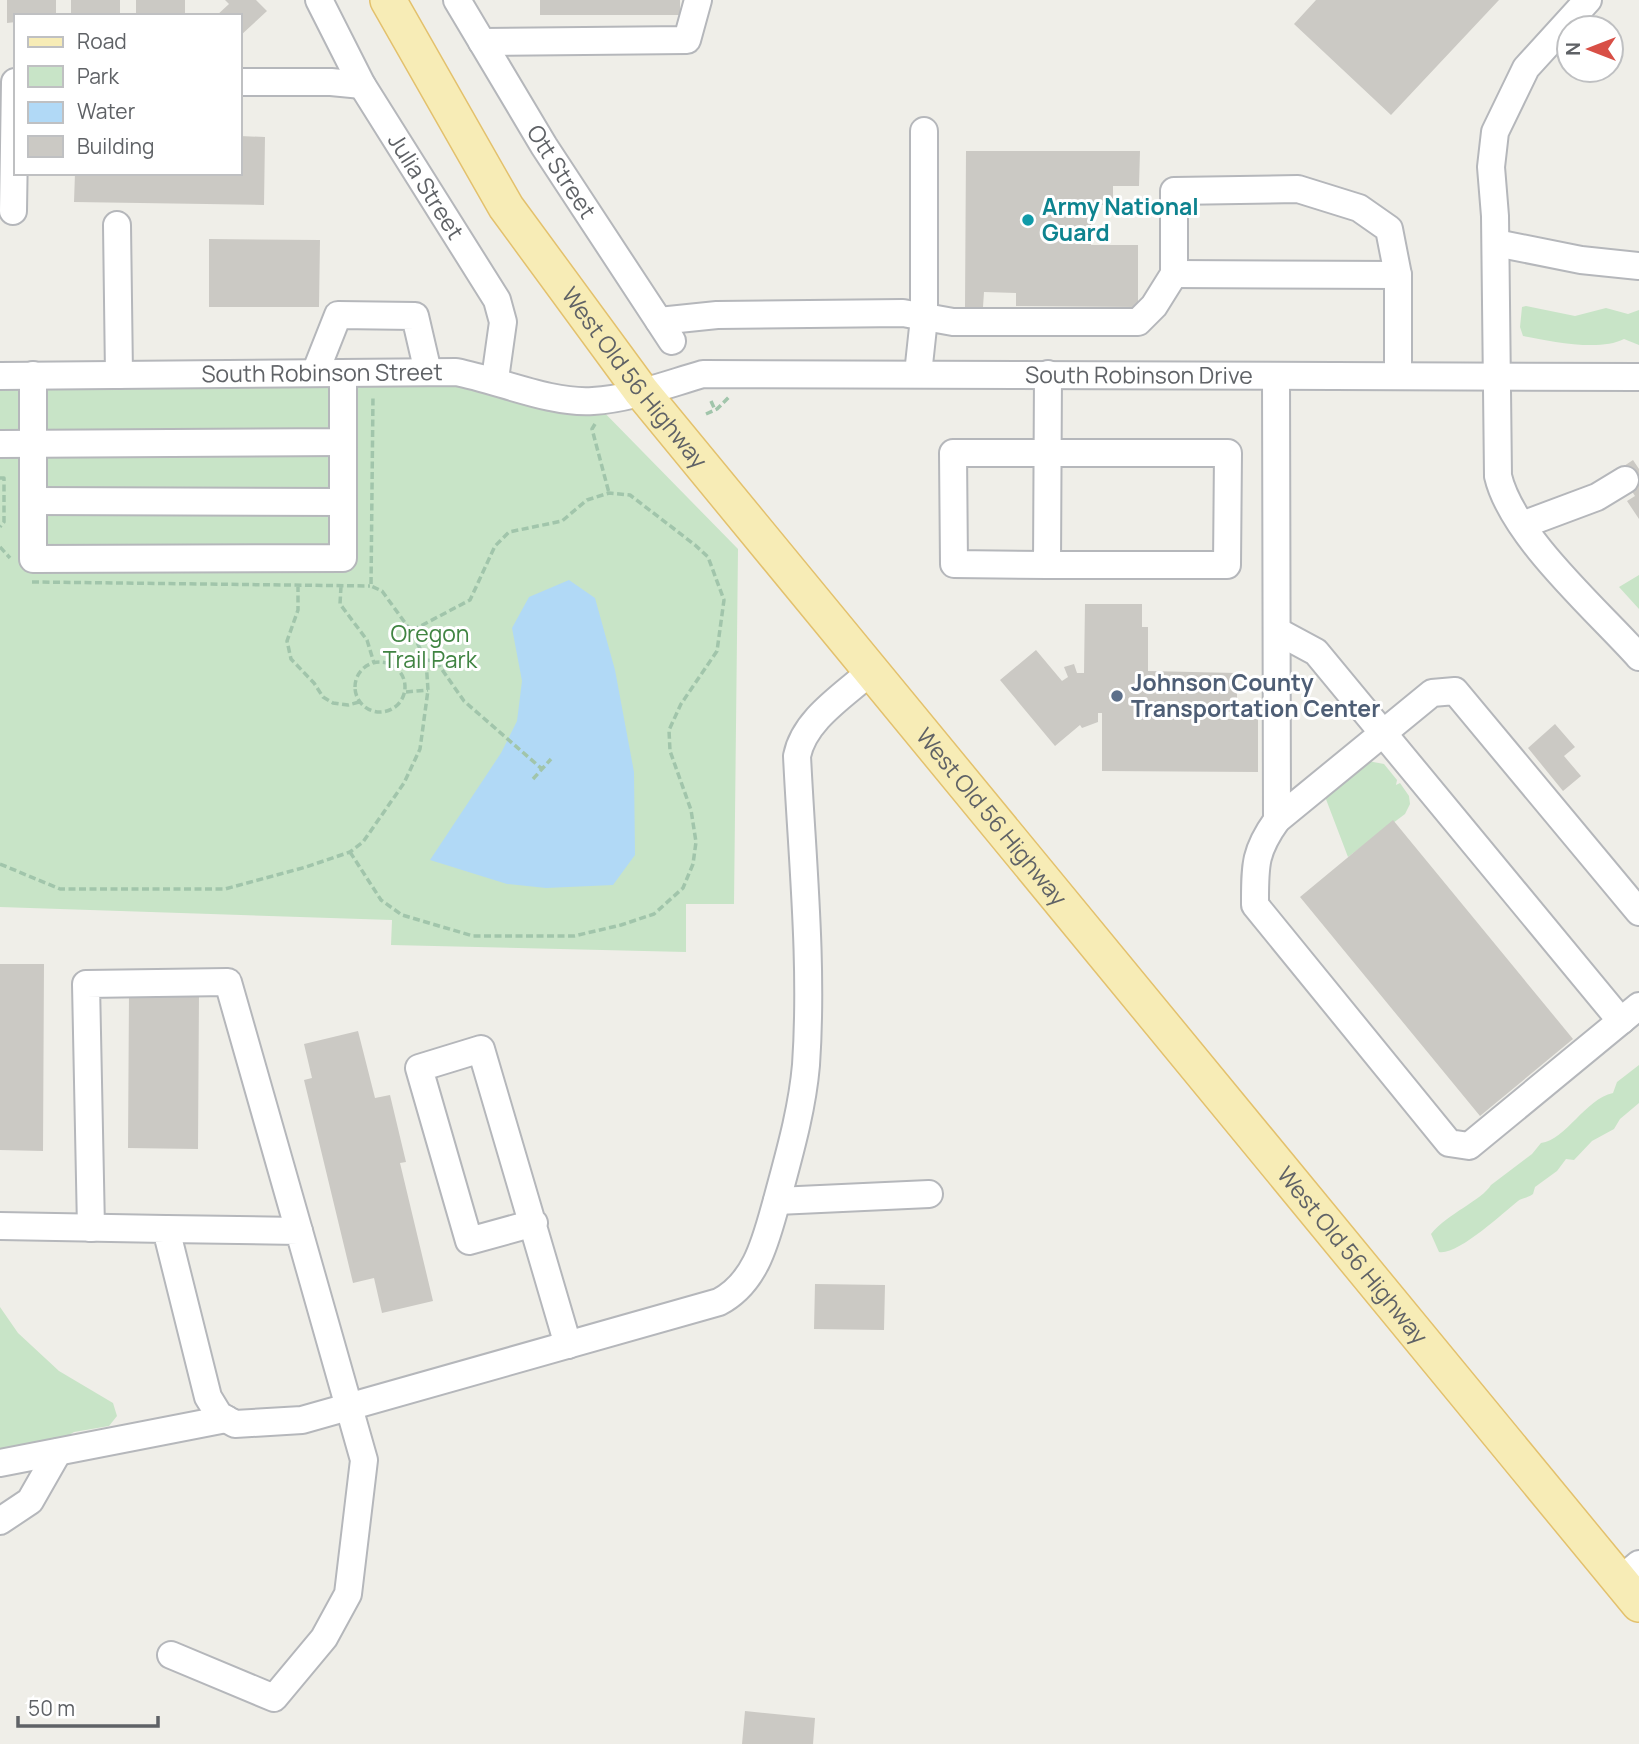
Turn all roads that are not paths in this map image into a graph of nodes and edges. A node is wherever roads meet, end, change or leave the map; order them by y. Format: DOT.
graph roads {
  1 [pos="320,0"];
  2 [pos="388,0"];
  3 [pos="457,0"];
  4 [pos="698,0"];
  5 [pos="1588,0"];
  6 [pos="482,42"];
  7 [pos="10,82"];
  8 [pos="242,82"];
  9 [pos="362,85"];
  10 [pos="924,131"];
  11 [pos="13,211"];
  12 [pos="117,225"];
  13 [pos="1496,243"];
  14 [pos="1639,266"];
  15 [pos="1174,274"];
  16 [pos="1398,275"];
  17 [pos="924,318"];
  18 [pos="428,372"];
  19 [pos="315,373"];
  20 [pos="343,373"];
  21 [pos="118,374"];
  22 [pos="918,374"];
  23 [pos="1048,374"];
  24 [pos="33,375"];
  25 [pos="1398,375"];
  26 [pos="1498,375"];
  27 [pos="0,376"];
  28 [pos="1276,376"];
  29 [pos="1639,377"];
  30 [pos="495,379"];
  31 [pos="641,391"];
  32 [pos="343,442"];
  33 [pos="0,444"];
  34 [pos="33,444"];
  35 [pos="1047,453"];
  36 [pos="1625,480"];
  37 [pos="33,501"];
  38 [pos="343,502"];
  39 [pos="1522,525"];
  40 [pos="1047,565"];
  41 [pos="1277,631"];
  42 [pos="1639,657"];
  43 [pos="870,672"];
  44 [pos="1384,731"];
  45 [pos="1277,820"];
  46 [pos="1639,912"];
  47 [pos="1630,1014"];
  48 [pos="929,1194"];
  49 [pos="776,1201"];
  50 [pos="534,1223"];
  51 [pos="0,1226"];
  52 [pos="91,1228"];
  53 [pos="166,1229"];
  54 [pos="299,1231"];
  55 [pos="568,1345"];
  56 [pos="350,1407"];
  57 [pos="226,1419"];
  58 [pos="58,1452"];
  59 [pos="0,1463"];
  60 [pos="0,1521"];
  61 [pos="1633,1583"];
  62 [pos="171,1655"];
  1 -- 9 [label="street, Julia Street"];
  2 -- 31 [label="main road, West Old 56 Highway"];
  3 -- 6 [label="street, Ott Street"];
  4 -- 6 [label="street"];
  5 -- 13 [label="street"];
  6 -- 17 [label="street, Ott Street"];
  7 -- 11 [label="street"];
  8 -- 9 [label="street"];
  9 -- 30 [label="street, Julia Street"];
  10 -- 17 [label="street"];
  12 -- 21 [label="street"];
  13 -- 14 [label="street"];
  13 -- 26 [label="street"];
  15 -- 16 [label="street"];
  15 -- 16 [label="street"];
  15 -- 17 [label="street"];
  16 -- 25 [label="street"];
  17 -- 22 [label="street"];
  18 -- 19 [label="street"];
  18 -- 20 [label="street, South Robinson Street"];
  18 -- 30 [label="street, South Robinson Street"];
  19 -- 20 [label="street, South Robinson Street"];
  19 -- 21 [label="street, South Robinson Street"];
  20 -- 32 [label="street"];
  21 -- 24 [label="street, South Robinson Street"];
  22 -- 23 [label="street, South Robinson Drive"];
  22 -- 31 [label="street, South Robinson Drive"];
  23 -- 28 [label="street, South Robinson Drive"];
  23 -- 35 [label="street"];
  24 -- 27 [label="street, South Robinson Street"];
  24 -- 34 [label="street"];
  25 -- 26 [label="street, South Robinson Drive"];
  25 -- 28 [label="street, South Robinson Drive"];
  26 -- 29 [label="street, South Robinson Drive"];
  26 -- 39 [label="street"];
  28 -- 41 [label="street"];
  30 -- 31 [label="street, South Robinson Street"];
  31 -- 43 [label="main road, West Old 56 Highway"];
  32 -- 34 [label="street"];
  32 -- 38 [label="street"];
  33 -- 34 [label="street"];
  34 -- 37 [label="street"];
  35 -- 40 [label="street"];
  35 -- 40 [label="street"];
  35 -- 40 [label="street"];
  36 -- 39 [label="street"];
  37 -- 38 [label="street"];
  37 -- 38 [label="street"];
  39 -- 42 [label="street"];
  41 -- 44 [label="street"];
  41 -- 45 [label="street"];
  43 -- 49 [label="street"];
  43 -- 61 [label="main road, West Old 56 Highway"];
  44 -- 45 [label="street"];
  44 -- 46 [label="street"];
  44 -- 47 [label="street"];
  45 -- 47 [label="street"];
  48 -- 49 [label="street"];
  49 -- 55 [label="street"];
  50 -- 50 [label="street"];
  50 -- 55 [label="street"];
  51 -- 52 [label="street"];
  52 -- 53 [label="street"];
  52 -- 54 [label="street"];
  53 -- 54 [label="street"];
  53 -- 57 [label="street"];
  54 -- 56 [label="street"];
  55 -- 56 [label="street"];
  56 -- 57 [label="street"];
  56 -- 62 [label="street"];
  57 -- 58 [label="street"];
  58 -- 59 [label="street"];
  58 -- 60 [label="street"];
}
